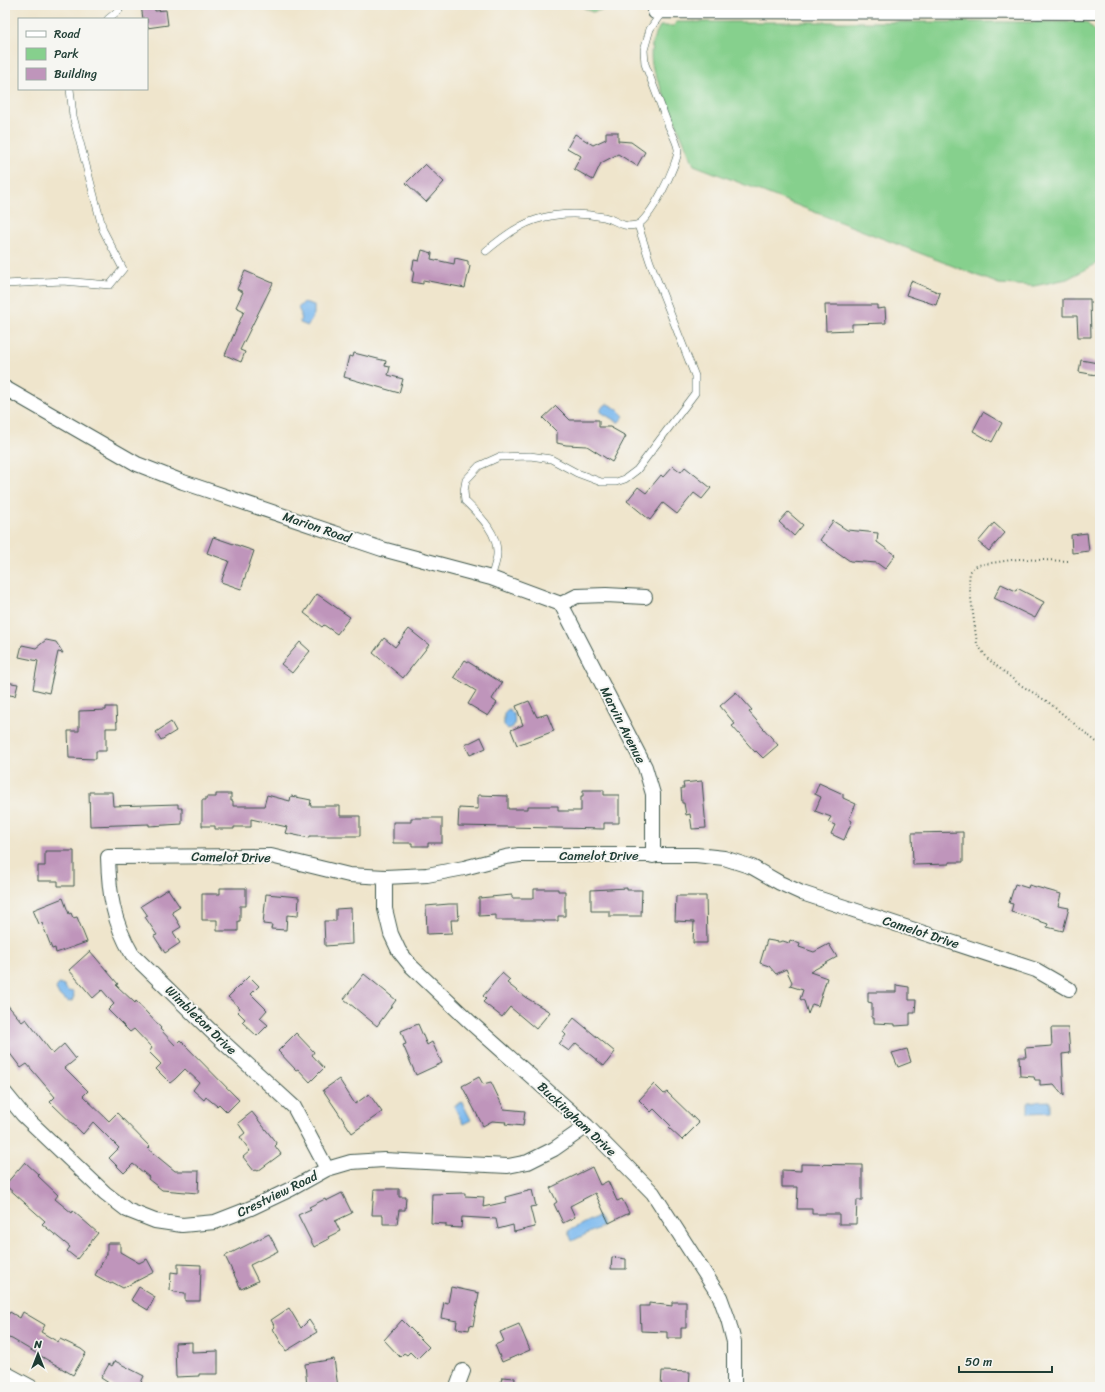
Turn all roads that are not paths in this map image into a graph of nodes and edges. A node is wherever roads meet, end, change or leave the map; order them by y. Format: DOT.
graph roads {
  1 [pos="739,8"];
  2 [pos="119,10"];
  3 [pos="659,12"];
  4 [pos="1100,12"];
  5 [pos="109,18"];
  6 [pos="70,90"];
  7 [pos="638,225"];
  8 [pos="486,251"];
  9 [pos="5,284"];
  10 [pos="5,388"];
  11 [pos="491,578"];
  12 [pos="646,597"];
  13 [pos="561,604"];
  14 [pos="653,856"];
  15 [pos="108,857"];
  16 [pos="385,877"];
  17 [pos="1069,989"];
  18 [pos="5,1093"];
  19 [pos="587,1126"];
  20 [pos="327,1169"];
  21 [pos="463,1371"];
  22 [pos="5,1373"];
  23 [pos="31,1387"];
  24 [pos="457,1387"];
  25 [pos="734,1387"];
  1 -- 3 [label="street"];
  1 -- 4 [label="street"];
  2 -- 5 [label="lane"];
  3 -- 7 [label="lane"];
  6 -- 9 [label="lane"];
  7 -- 8 [label="lane"];
  7 -- 11 [label="lane"];
  10 -- 11 [label="street, Marion Road"];
  11 -- 13 [label="street, Marion Road"];
  12 -- 13 [label="street"];
  13 -- 14 [label="street, Marvin Avenue"];
  14 -- 16 [label="street, Camelot Drive"];
  14 -- 17 [label="street, Camelot Drive"];
  15 -- 16 [label="street, Camelot Drive"];
  15 -- 20 [label="street, Wimbleton Drive"];
  16 -- 19 [label="street, Buckingham Drive"];
  18 -- 20 [label="street, Crestview Road"];
  19 -- 20 [label="street, Crestview Road"];
  19 -- 25 [label="street, Buckingham Drive"];
  21 -- 24 [label="street"];
  22 -- 23 [label="street"];
}
